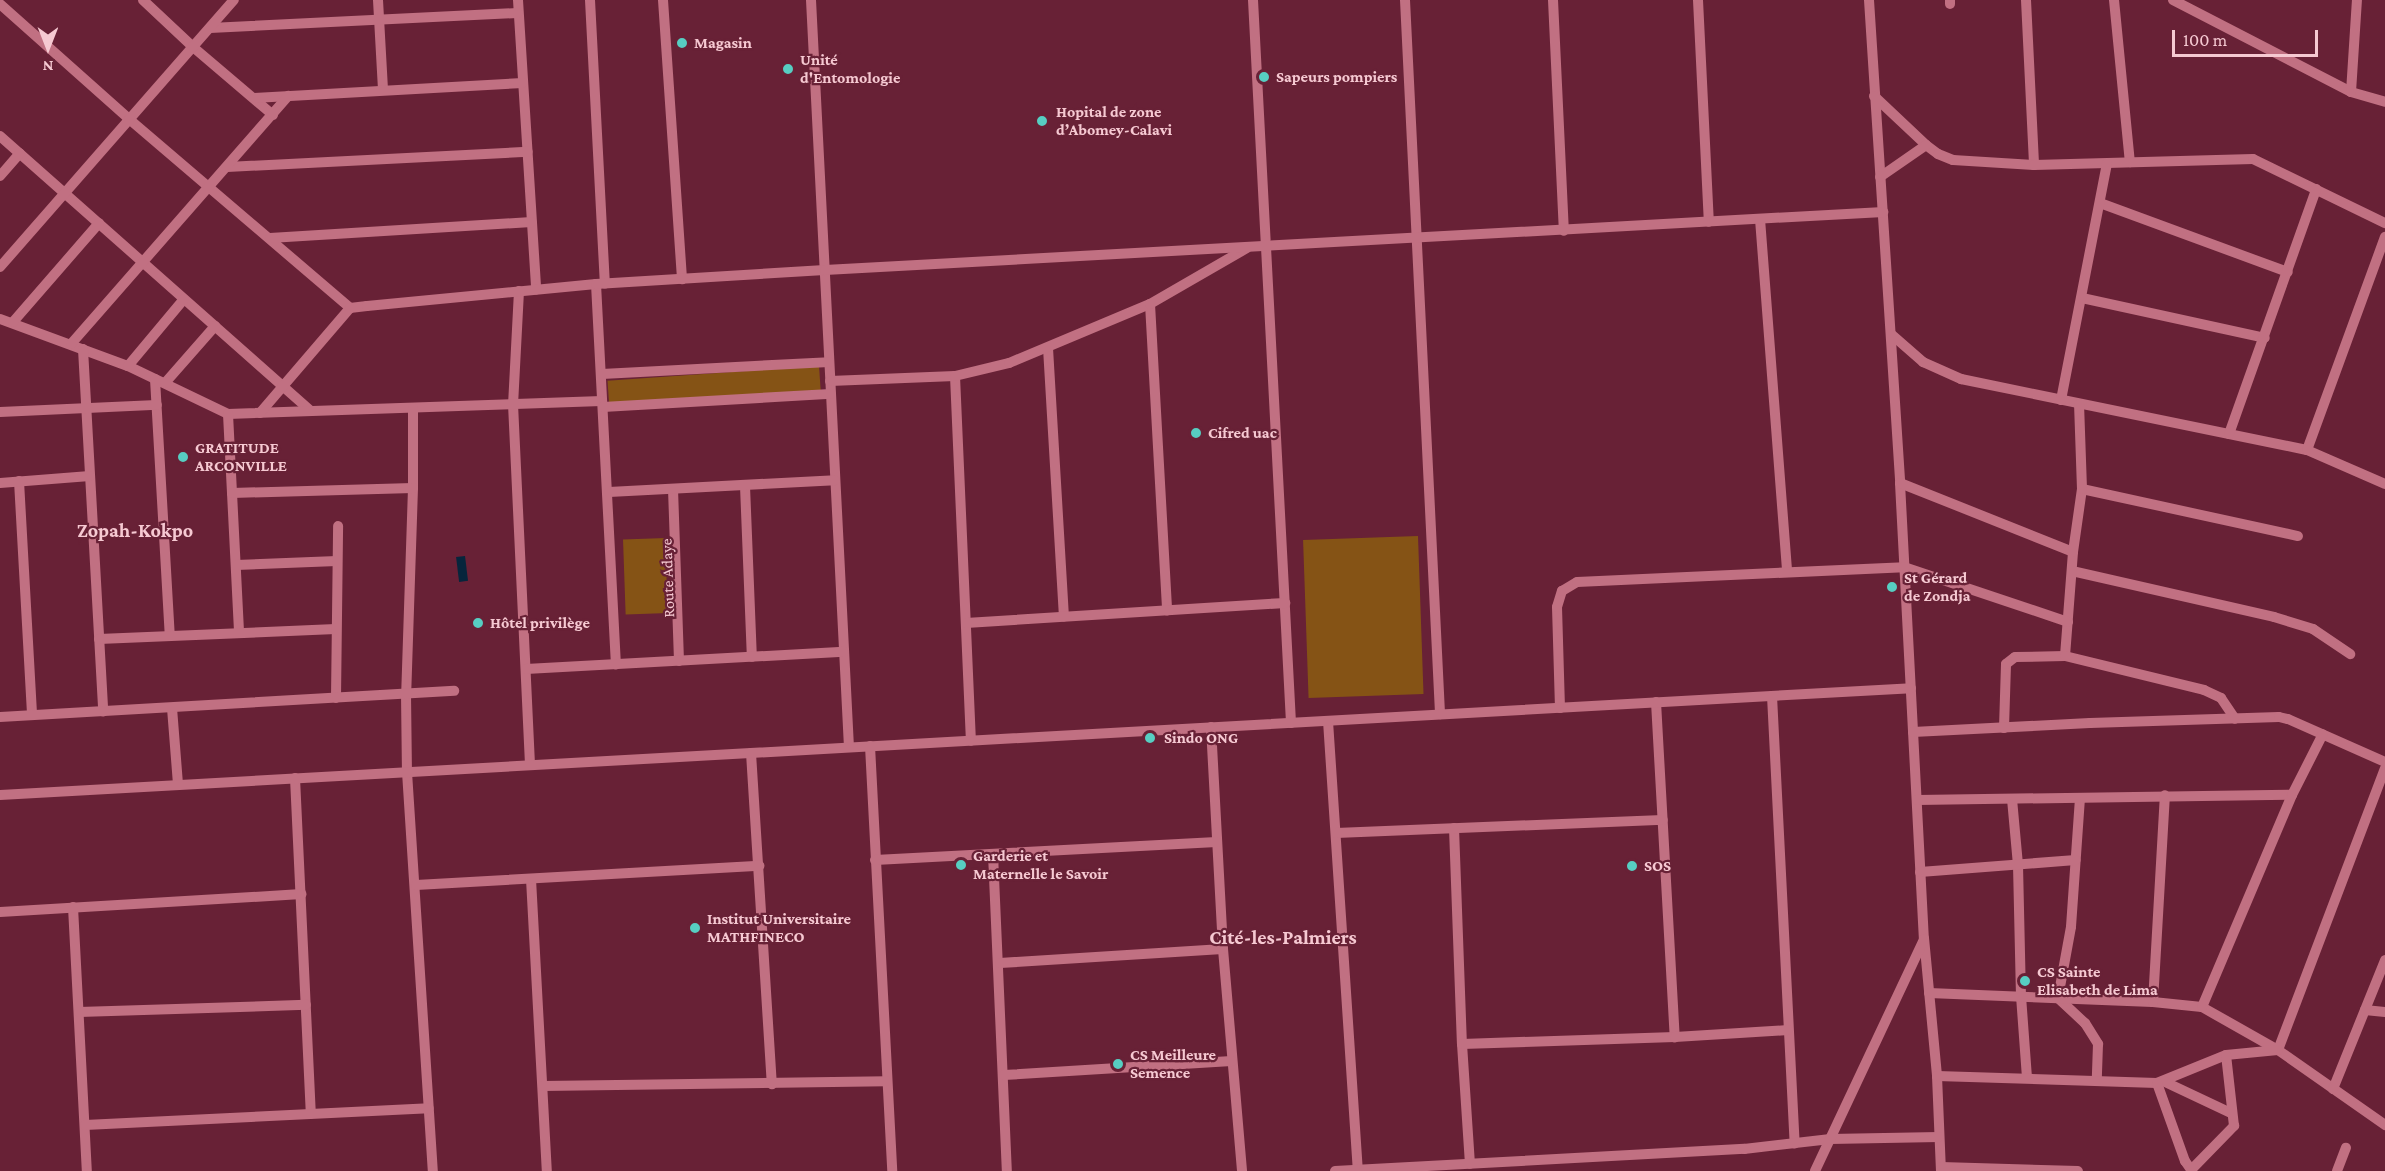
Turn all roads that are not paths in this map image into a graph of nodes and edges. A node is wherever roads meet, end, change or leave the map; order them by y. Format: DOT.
graph roads {
  1 [pos="144,0"];
  2 [pos="234,0"];
  3 [pos="378,0"];
  4 [pos="518,0"];
  5 [pos="590,0"];
  6 [pos="663,0"];
  7 [pos="811,0"];
  8 [pos="1253,0"];
  9 [pos="1405,0"];
  10 [pos="1553,0"];
  11 [pos="1698,0"];
  12 [pos="1869,0"];
  13 [pos="2026,0"];
  14 [pos="2114,0"];
  15 [pos="2173,0"];
  16 [pos="2357,0"];
  17 [pos="0,4"];
  18 [pos="519,13"];
  19 [pos="379,20"];
  20 [pos="210,28"];
  21 [pos="193,47"];
  22 [pos="523,83"];
  23 [pos="383,90"];
  24 [pos="2351,92"];
  25 [pos="288,96"];
  26 [pos="1874,96"];
  27 [pos="254,98"];
  28 [pos="2385,102"];
  29 [pos="273,115"];
  30 [pos="129,120"];
  31 [pos="0,136"];
  32 [pos="1926,145"];
  33 [pos="528,152"];
  34 [pos="20,153"];
  35 [pos="2130,162"];
  36 [pos="2107,163"];
  37 [pos="2034,165"];
  38 [pos="227,167"];
  39 [pos="0,176"];
  40 [pos="1880,177"];
  41 [pos="210,186"];
  42 [pos="2316,189"];
  43 [pos="65,193"];
  44 [pos="2100,203"];
  45 [pos="1883,212"];
  46 [pos="1760,219"];
  47 [pos="532,222"];
  48 [pos="1709,222"];
  49 [pos="99,223"];
  50 [pos="2385,223"];
  51 [pos="1564,231"];
  52 [pos="1417,237"];
  53 [pos="2385,237"];
  54 [pos="270,238"];
  55 [pos="1250,246"];
  56 [pos="1266,246"];
  57 [pos="143,262"];
  58 [pos="0,267"];
  59 [pos="825,270"];
  60 [pos="2288,272"];
  61 [pos="682,279"];
  62 [pos="601,284"];
  63 [pos="536,289"];
  64 [pos="519,291"];
  65 [pos="2082,298"];
  66 [pos="184,299"];
  67 [pos="1150,304"];
  68 [pos="350,308"];
  69 [pos="0,319"];
  70 [pos="13,322"];
  71 [pos="215,326"];
  72 [pos="1891,334"];
  73 [pos="2265,338"];
  74 [pos="71,344"];
  75 [pos="1048,348"];
  76 [pos="83,349"];
  77 [pos="829,362"];
  78 [pos="128,366"];
  79 [pos="602,374"];
  80 [pos="955,376"];
  81 [pos="160,381"];
  82 [pos="830,381"];
  83 [pos="283,386"];
  84 [pos="831,394"];
  85 [pos="2061,400"];
  86 [pos="513,404"];
  87 [pos="603,404"];
  88 [pos="2079,404"];
  89 [pos="157,405"];
  90 [pos="87,408"];
  91 [pos="413,408"];
  92 [pos="311,411"];
  93 [pos="0,412"];
  94 [pos="260,413"];
  95 [pos="228,414"];
  96 [pos="2229,434"];
  97 [pos="2307,450"];
  98 [pos="90,476"];
  99 [pos="835,480"];
  100 [pos="19,481"];
  101 [pos="0,483"];
  102 [pos="1900,483"];
  103 [pos="2385,484"];
  104 [pos="746,486"];
  105 [pos="413,488"];
  106 [pos="2082,489"];
  107 [pos="676,491"];
  108 [pos="609,492"];
  109 [pos="232,493"];
  110 [pos="338,526"];
  111 [pos="2298,536"];
  112 [pos="2073,552"];
  113 [pos="337,561"];
  114 [pos="236,565"];
  115 [pos="1904,567"];
  116 [pos="1786,572"];
  117 [pos="2072,572"];
  118 [pos="1285,603"];
  119 [pos="1167,610"];
  120 [pos="1064,617"];
  121 [pos="2068,622"];
  122 [pos="966,623"];
  123 [pos="336,630"];
  124 [pos="239,633"];
  125 [pos="170,636"];
  126 [pos="99,639"];
  127 [pos="844,652"];
  128 [pos="2350,654"];
  129 [pos="2065,656"];
  130 [pos="752,657"];
  131 [pos="682,661"];
  132 [pos="616,664"];
  133 [pos="526,669"];
  134 [pos="1911,688"];
  135 [pos="454,691"];
  136 [pos="406,694"];
  137 [pos="1772,696"];
  138 [pos="336,698"];
  139 [pos="1656,702"];
  140 [pos="172,708"];
  141 [pos="1560,708"];
  142 [pos="104,711"];
  143 [pos="1440,714"];
  144 [pos="32,715"];
  145 [pos="0,717"];
  146 [pos="2235,719"];
  147 [pos="1328,721"];
  148 [pos="1291,723"];
  149 [pos="1211,727"];
  150 [pos="2004,728"];
  151 [pos="1912,732"];
  152 [pos="2323,734"];
  153 [pos="971,741"];
  154 [pos="870,746"];
  155 [pos="849,747"];
  156 [pos="751,753"];
  157 [pos="2385,762"];
  158 [pos="530,765"];
  159 [pos="2385,769"];
  160 [pos="407,772"];
  161 [pos="295,778"];
  162 [pos="178,784"];
  163 [pos="0,795"];
  164 [pos="2164,795"];
  165 [pos="2292,795"];
  166 [pos="2080,798"];
  167 [pos="2012,799"];
  168 [pos="1917,800"];
  169 [pos="1663,820"];
  170 [pos="1454,828"];
  171 [pos="1336,832"];
  172 [pos="1217,842"];
  173 [pos="993,854"];
  174 [pos="875,860"];
  175 [pos="2076,860"];
  176 [pos="2018,865"];
  177 [pos="759,866"];
  178 [pos="1920,872"];
  179 [pos="531,879"];
  180 [pos="416,885"];
  181 [pos="301,894"];
  182 [pos="73,907"];
  183 [pos="0,912"];
  184 [pos="1924,938"];
  185 [pos="1223,949"];
  186 [pos="2385,960"];
  187 [pos="1000,963"];
  188 [pos="1929,993"];
  189 [pos="2020,996"];
  190 [pos="2058,998"];
  191 [pos="2153,1002"];
  192 [pos="306,1005"];
  193 [pos="2202,1007"];
  194 [pos="2365,1010"];
  195 [pos="79,1012"];
  196 [pos="2385,1012"];
  197 [pos="1788,1030"];
  198 [pos="1675,1037"];
  199 [pos="1462,1044"];
  200 [pos="2278,1050"];
  201 [pos="2226,1055"];
  202 [pos="1232,1061"];
  203 [pos="1004,1075"];
  204 [pos="1937,1076"];
  205 [pos="2027,1078"];
  206 [pos="886,1081"];
  207 [pos="2097,1081"];
  208 [pos="2160,1082"];
  209 [pos="772,1084"];
  210 [pos="543,1086"];
  211 [pos="2332,1089"];
  212 [pos="429,1108"];
  213 [pos="2231,1113"];
  214 [pos="310,1114"];
  215 [pos="85,1125"];
  216 [pos="2385,1125"];
  217 [pos="1939,1137"];
  218 [pos="1830,1139"];
  219 [pos="1795,1143"];
  220 [pos="2346,1148"];
  221 [pos="1470,1164"];
  222 [pos="1941,1169"];
  223 [pos="1358,1170"];
  224 [pos="2057,1170"];
  225 [pos="87,1171"];
  226 [pos="433,1171"];
  227 [pos="547,1171"];
  228 [pos="892,1171"];
  229 [pos="1007,1171"];
  230 [pos="1242,1171"];
  231 [pos="1335,1171"];
  232 [pos="1815,1171"];
  233 [pos="2078,1171"];
  234 [pos="2191,1171"];
  235 [pos="2337,1171"];
  1 -- 21 [label="street"];
  2 -- 20 [label="street"];
  3 -- 19 [label="street"];
  4 -- 18 [label="street"];
  5 -- 62 [label="street"];
  6 -- 61 [label="street"];
  7 -- 59 [label="street"];
  8 -- 56 [label="street"];
  9 -- 52 [label="street"];
  10 -- 51 [label="street"];
  11 -- 48 [label="street"];
  12 -- 26 [label="street"];
  13 -- 37 [label="street"];
  14 -- 35 [label="street"];
  15 -- 24 [label="street"];
  16 -- 24 [label="street"];
  17 -- 30 [label="street"];
  18 -- 19 [label="street"];
  18 -- 22 [label="street"];
  19 -- 20 [label="street"];
  19 -- 23 [label="street"];
  20 -- 21 [label="street"];
  21 -- 27 [label="street"];
  21 -- 30 [label="street"];
  22 -- 23 [label="street"];
  22 -- 33 [label="street"];
  23 -- 25 [label="street"];
  24 -- 28 [label="street"];
  25 -- 27 [label="street"];
  25 -- 29 [label="street"];
  26 -- 32 [label="street"];
  26 -- 40 [label="street"];
  27 -- 29 [label="street"];
  29 -- 38 [label="street"];
  30 -- 41 [label="street"];
  30 -- 43 [label="street"];
  31 -- 34 [label="street"];
  32 -- 37 [label="street"];
  32 -- 40 [label="street"];
  33 -- 38 [label="street"];
  33 -- 47 [label="street"];
  34 -- 39 [label="street"];
  34 -- 43 [label="street"];
  35 -- 36 [label="street"];
  35 -- 42 [label="street"];
  36 -- 37 [label="street"];
  36 -- 44 [label="street"];
  38 -- 41 [label="street"];
  40 -- 45 [label="street"];
  41 -- 54 [label="street"];
  41 -- 57 [label="street"];
  42 -- 50 [label="street"];
  42 -- 60 [label="street"];
  43 -- 49 [label="street"];
  43 -- 58 [label="street"];
  44 -- 60 [label="street"];
  44 -- 65 [label="street"];
  45 -- 46 [label="street"];
  45 -- 72 [label="street"];
  46 -- 48 [label="street"];
  46 -- 116 [label="street"];
  47 -- 54 [label="street"];
  47 -- 63 [label="street"];
  48 -- 51 [label="street"];
  49 -- 57 [label="street"];
  49 -- 70 [label="street"];
  51 -- 52 [label="street"];
  52 -- 56 [label="street"];
  52 -- 143 [label="street"];
  53 -- 97 [label="street"];
  54 -- 68 [label="street"];
  55 -- 56 [label="street"];
  55 -- 59 [label="street"];
  55 -- 67 [label="street"];
  56 -- 118 [label="street"];
  57 -- 66 [label="street"];
  57 -- 74 [label="street"];
  59 -- 61 [label="street"];
  59 -- 77 [label="street"];
  60 -- 73 [label="street"];
  61 -- 62 [label="street"];
  62 -- 63 [label="street"];
  62 -- 79 [label="street"];
  63 -- 64 [label="street"];
  64 -- 68 [label="street"];
  64 -- 86 [label="street"];
  65 -- 73 [label="street"];
  65 -- 85 [label="street"];
  66 -- 71 [label="street"];
  66 -- 78 [label="street"];
  67 -- 75 [label="street"];
  67 -- 119 [label="street"];
  68 -- 83 [label="street"];
  69 -- 70 [label="street"];
  70 -- 74 [label="street"];
  71 -- 81 [label="street"];
  71 -- 83 [label="street"];
  72 -- 85 [label="street"];
  72 -- 102 [label="street"];
  73 -- 96 [label="street"];
  74 -- 76 [label="street"];
  75 -- 80 [label="street"];
  75 -- 120 [label="street"];
  76 -- 78 [label="street"];
  76 -- 90 [label="street"];
  77 -- 79 [label="street"];
  77 -- 82 [label="street"];
  78 -- 81 [label="street"];
  79 -- 87 [label="street"];
  80 -- 82 [label="street"];
  80 -- 122 [label="street"];
  81 -- 89 [label="street"];
  81 -- 95 [label="street"];
  82 -- 84 [label="street"];
  83 -- 92 [label="street"];
  83 -- 94 [label="street"];
  84 -- 87 [label="street"];
  84 -- 99 [label="street"];
  85 -- 88 [label="street"];
  86 -- 87 [label="street"];
  86 -- 91 [label="street"];
  86 -- 133 [label="street"];
  87 -- 108 [label="street"];
  88 -- 96 [label="street"];
  88 -- 106 [label="street"];
  89 -- 90 [label="street"];
  89 -- 125 [label="street"];
  90 -- 93 [label="street"];
  90 -- 98 [label="street"];
  91 -- 92 [label="street"];
  91 -- 105 [label="street"];
  92 -- 94 [label="street"];
  94 -- 95 [label="street"];
  95 -- 109 [label="street"];
  96 -- 97 [label="street"];
  97 -- 103 [label="street"];
  98 -- 100 [label="street"];
  98 -- 126 [label="street"];
  99 -- 104 [label="street"];
  99 -- 127 [label="street"];
  100 -- 101 [label="street"];
  100 -- 144 [label="street"];
  102 -- 112 [label="street"];
  102 -- 115 [label="street"];
  104 -- 107 [label="street"];
  104 -- 130 [label="street"];
  105 -- 109 [label="street"];
  105 -- 136 [label="street"];
  106 -- 111 [label="street"];
  106 -- 112 [label="street"];
  107 -- 108 [label="street"];
  107 -- 131 [label="street"];
  108 -- 132 [label="street"];
  109 -- 114 [label="street"];
  110 -- 113 [label="street"];
  112 -- 117 [label="street"];
  113 -- 114 [label="street"];
  113 -- 123 [label="street"];
  114 -- 124 [label="street"];
  115 -- 116 [label="street"];
  115 -- 121 [label="street"];
  115 -- 134 [label="street"];
  116 -- 141 [label="street"];
  117 -- 121 [label="street"];
  117 -- 128 [label="street"];
  118 -- 119 [label="street"];
  118 -- 148 [label="street"];
  119 -- 120 [label="street"];
  120 -- 122 [label="street"];
  121 -- 129 [label="street"];
  122 -- 153 [label="street"];
  123 -- 124 [label="street"];
  123 -- 138 [label="street"];
  124 -- 125 [label="street"];
  125 -- 126 [label="street"];
  126 -- 142 [label="street"];
  127 -- 130 [label="street"];
  127 -- 155 [label="street"];
  129 -- 146 [label="street"];
  129 -- 150 [label="street"];
  130 -- 131 [label="street"];
  131 -- 132 [label="street"];
  132 -- 133 [label="street"];
  133 -- 158 [label="street"];
  134 -- 137 [label="street"];
  134 -- 151 [label="street"];
  135 -- 136 [label="street"];
  136 -- 138 [label="street"];
  136 -- 160 [label="street"];
  137 -- 139 [label="street"];
  137 -- 197 [label="street"];
  138 -- 140 [label="street"];
  139 -- 141 [label="street"];
  139 -- 169 [label="street"];
  140 -- 142 [label="street"];
  140 -- 162 [label="street"];
  141 -- 143 [label="street"];
  142 -- 144 [label="street"];
  143 -- 147 [label="street"];
  144 -- 145 [label="street"];
  146 -- 150 [label="street"];
  146 -- 152 [label="street"];
  147 -- 148 [label="street"];
  147 -- 171 [label="street"];
  148 -- 149 [label="street"];
  149 -- 153 [label="street"];
  149 -- 172 [label="street"];
  150 -- 151 [label="street"];
  151 -- 168 [label="street"];
  152 -- 157 [label="street"];
  152 -- 165 [label="street"];
  153 -- 154 [label="street"];
  154 -- 155 [label="street"];
  154 -- 174 [label="street"];
  155 -- 156 [label="street"];
  156 -- 158 [label="street"];
  156 -- 177 [label="street"];
  158 -- 160 [label="street"];
  159 -- 200 [label="street"];
  160 -- 161 [label="street"];
  160 -- 180 [label="street"];
  161 -- 162 [label="street"];
  161 -- 181 [label="street"];
  162 -- 163 [label="street"];
  164 -- 165 [label="street"];
  164 -- 166 [label="street"];
  164 -- 191 [label="street"];
  165 -- 193 [label="street"];
  166 -- 167 [label="street"];
  166 -- 175 [label="street"];
  167 -- 168 [label="street"];
  167 -- 176 [label="street"];
  168 -- 178 [label="street"];
  169 -- 170 [label="street"];
  169 -- 198 [label="street"];
  170 -- 171 [label="street"];
  170 -- 199 [label="street"];
  171 -- 223 [label="street"];
  172 -- 173 [label="street"];
  172 -- 185 [label="street"];
  173 -- 174 [label="street"];
  173 -- 187 [label="street"];
  174 -- 206 [label="street"];
  175 -- 176 [label="street"];
  175 -- 190 [label="street"];
  176 -- 178 [label="street"];
  176 -- 189 [label="street"];
  177 -- 179 [label="street"];
  177 -- 209 [label="street"];
  178 -- 184 [label="street"];
  179 -- 180 [label="street"];
  179 -- 210 [label="street"];
  180 -- 212 [label="street"];
  181 -- 182 [label="street"];
  181 -- 192 [label="street"];
  182 -- 183 [label="street"];
  182 -- 195 [label="street"];
  184 -- 188 [label="street"];
  184 -- 218 [label="street"];
  185 -- 187 [label="street"];
  185 -- 202 [label="street"];
  186 -- 194 [label="street"];
  187 -- 203 [label="street"];
  188 -- 189 [label="street"];
  188 -- 204 [label="street"];
  189 -- 190 [label="street"];
  189 -- 205 [label="street"];
  190 -- 191 [label="street"];
  190 -- 207 [label="street"];
  191 -- 193 [label="street"];
  192 -- 195 [label="street"];
  192 -- 214 [label="street"];
  193 -- 200 [label="street"];
  194 -- 196 [label="street"];
  194 -- 211 [label="street"];
  195 -- 215 [label="street"];
  197 -- 198 [label="street"];
  197 -- 219 [label="street"];
  198 -- 199 [label="street"];
  199 -- 221 [label="street"];
  200 -- 201 [label="street"];
  200 -- 211 [label="street"];
  201 -- 208 [label="street"];
  201 -- 213 [label="street"];
  202 -- 203 [label="street"];
  202 -- 230 [label="street"];
  203 -- 229 [label="street"];
  204 -- 205 [label="street"];
  204 -- 217 [label="street"];
  205 -- 207 [label="street"];
  206 -- 209 [label="street"];
  206 -- 228 [label="street"];
  207 -- 208 [label="street"];
  208 -- 213 [label="street"];
  208 -- 234 [label="street"];
  209 -- 210 [label="street"];
  210 -- 227 [label="street"];
  211 -- 216 [label="street"];
  212 -- 214 [label="street"];
  212 -- 226 [label="street"];
  213 -- 234 [label="street"];
  214 -- 215 [label="street"];
  215 -- 225 [label="street"];
  217 -- 218 [label="street"];
  217 -- 222 [label="street"];
  218 -- 219 [label="street"];
  218 -- 232 [label="street"];
  219 -- 221 [label="street"];
  220 -- 235 [label="street"];
  221 -- 223 [label="street"];
  222 -- 224 [label="street"];
  223 -- 231 [label="street"];
  224 -- 233 [label="street"];
}
